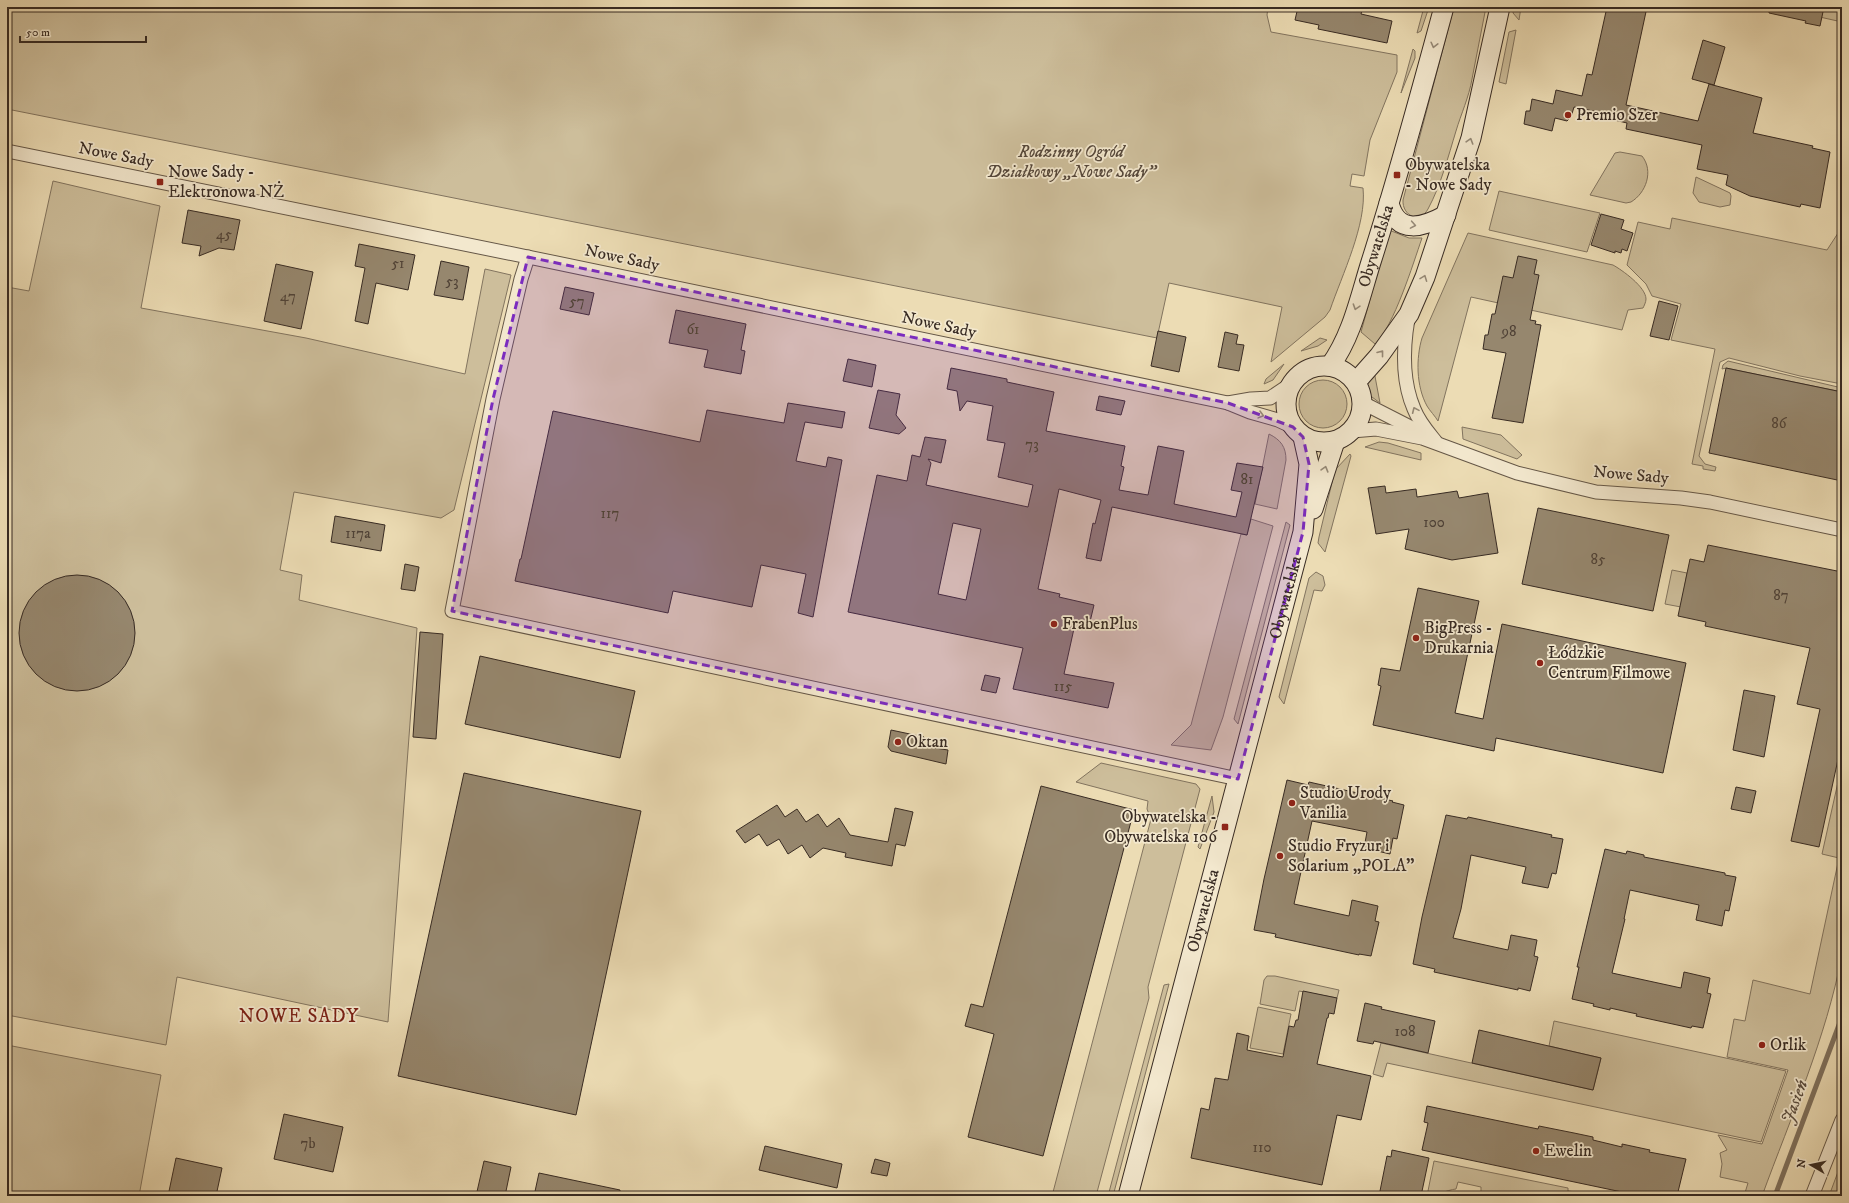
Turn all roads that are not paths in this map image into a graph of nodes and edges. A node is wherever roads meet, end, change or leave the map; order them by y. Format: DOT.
graph roads {
  1 [pos="1444,7"];
  2 [pos="1500,7"];
  3 [pos="7,151"];
  4 [pos="1389,203"];
  5 [pos="1446,215"];
  6 [pos="528,257"];
  7 [pos="1409,314"];
  8 [pos="1330,366"];
  9 [pos="1356,382"];
  10 [pos="1291,384"];
  11 [pos="1228,403"];
  12 [pos="1363,403"];
  13 [pos="1352,431"];
  14 [pos="1298,432"];
  15 [pos="1422,438"];
  16 [pos="1335,441"];
  17 [pos="1436,442"];
  18 [pos="1842,530"];
  19 [pos="1304,532"];
  20 [pos="1238,779"];
  21 [pos="1842,1120"];
  22 [pos="1128,1196"];
  23 [pos="1812,1196"];
  1 -- 4 [label="main road, Obywatelska, one-way"];
  5 -- 2 [label="main road, one-way"];
  3 -- 6 [label="street, Nowe Sady"];
  4 -- 5 [label="main road, one-way"];
  4 -- 8 [label="main road, Obywatelska, one-way"];
  7 -- 5 [label="main road, one-way"];
  6 -- 11 [label="street, Nowe Sady"];
  6 -- 20 [label="street"];
  9 -- 7 [label="main road, one-way"];
  17 -- 7 [label="street, one-way"];
  8 -- 9 [label="main road"];
  8 -- 10 [label="main road"];
  9 -- 12 [label="main road"];
  10 -- 11 [label="street, Nowe Sady"];
  10 -- 14 [label="main road"];
  11 -- 14 [label="street, Nowe Sady, one-way"];
  12 -- 13 [label="main road"];
  12 -- 15 [label="street, Nowe Sady"];
  13 -- 15 [label="street, Nowe Sady"];
  13 -- 16 [label="main road"];
  14 -- 16 [label="main road"];
  14 -- 19 [label="main road, Obywatelska"];
  15 -- 17 [label="street, Nowe Sady"];
  19 -- 16 [label="main road, Obywatelska, one-way"];
  17 -- 18 [label="street, Nowe Sady"];
  19 -- 20 [label="main road, Obywatelska"];
  20 -- 22 [label="main road, Obywatelska"];
  21 -- 23 [label="street"];
}
